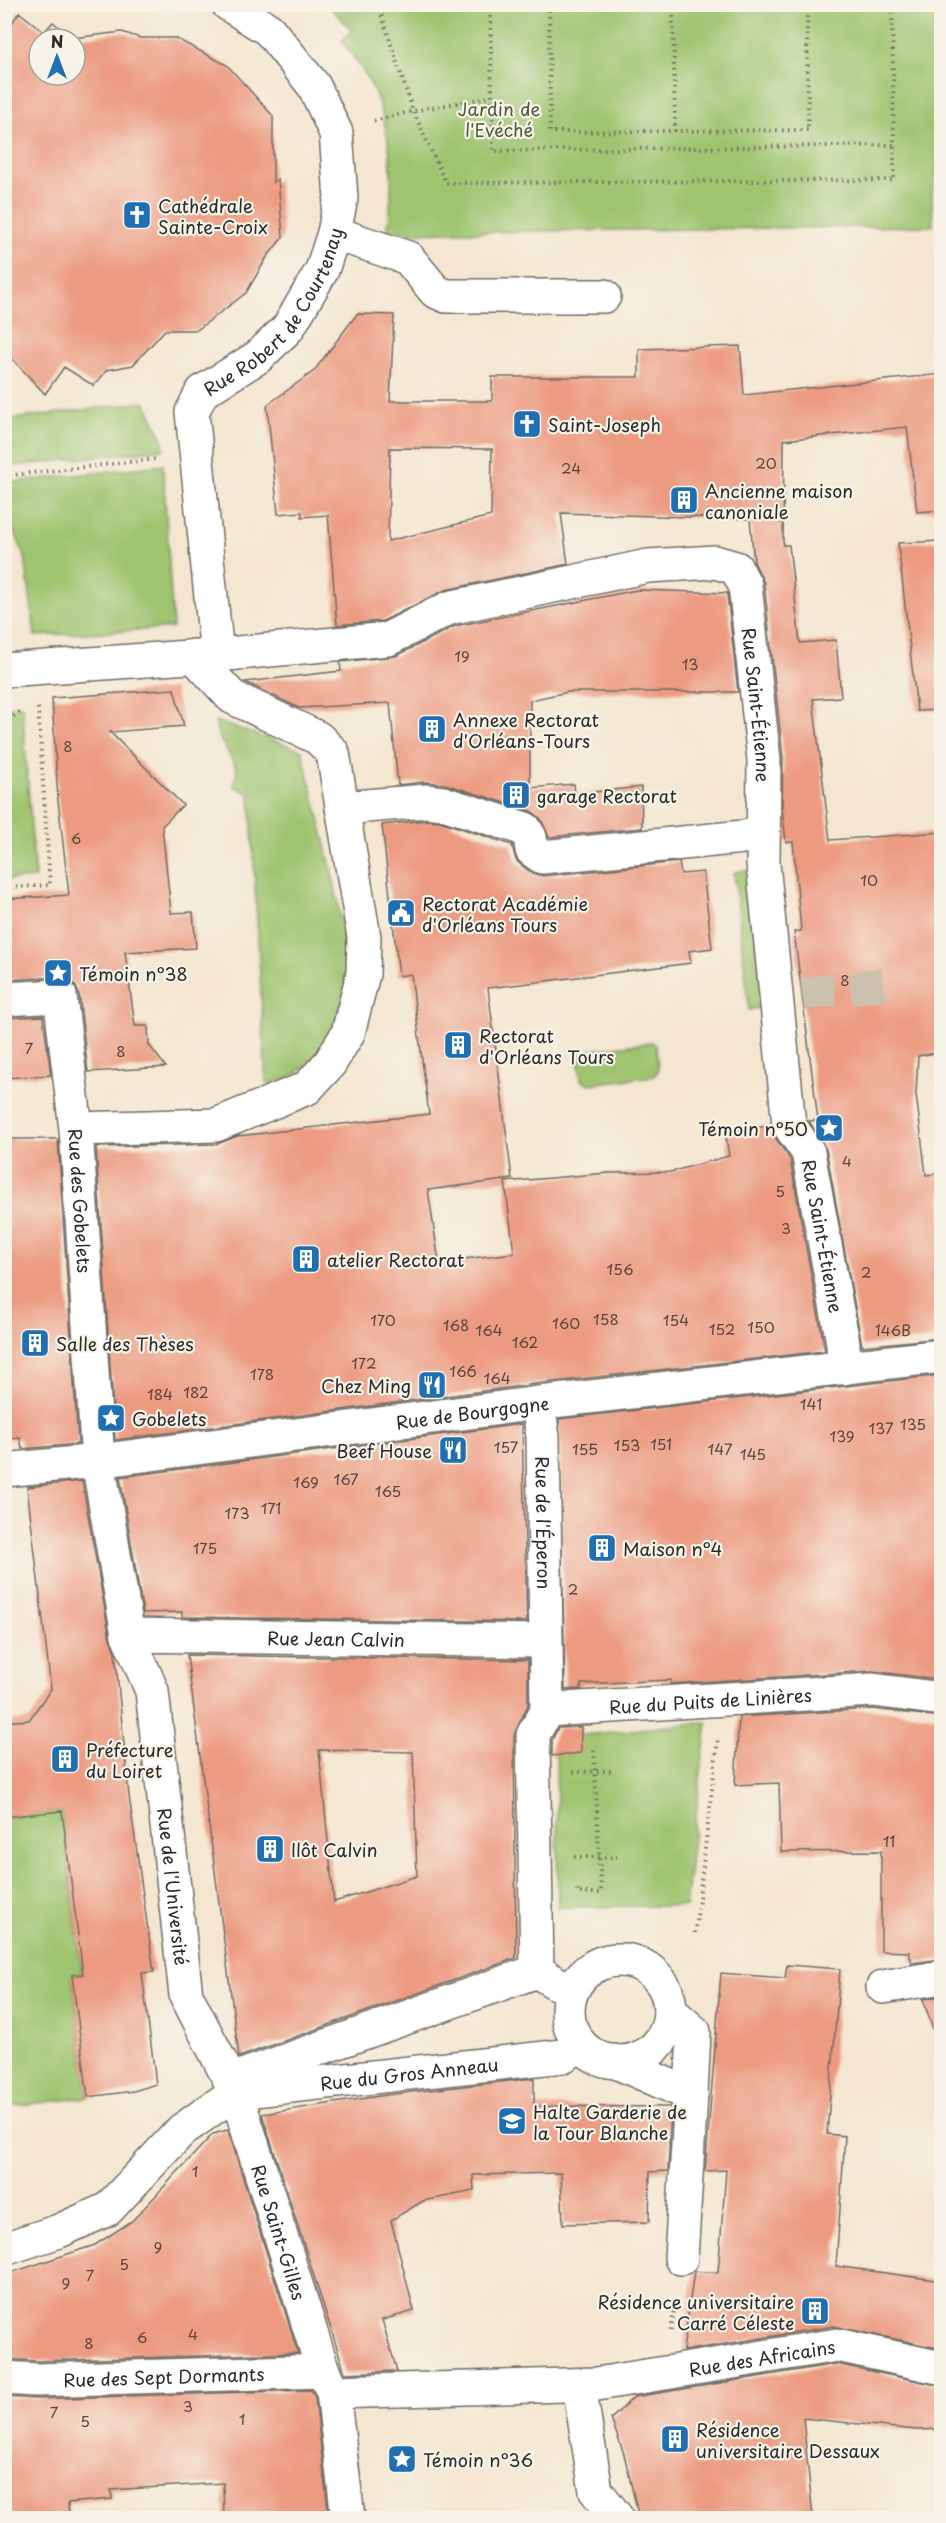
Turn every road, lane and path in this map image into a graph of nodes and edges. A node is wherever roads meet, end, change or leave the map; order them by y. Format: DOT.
graph roads {
  1 [pos="228,4"];
  2 [pos="378,4"];
  3 [pos="490,4"];
  4 [pos="549,4"];
  5 [pos="673,4"];
  6 [pos="807,4"];
  7 [pos="892,4"];
  8 [pos="490,97"];
  9 [pos="413,111"];
  10 [pos="675,131"];
  11 [pos="336,133"];
  12 [pos="894,145"];
  13 [pos="334,233"];
  14 [pos="604,296"];
  15 [pos="195,454"];
  16 [pos="4,476"];
  17 [pos="205,656"];
  18 [pos="20,668"];
  19 [pos="342,808"];
  20 [pos="763,835"];
  21 [pos="4,888"];
  22 [pos="4,999"];
  23 [pos="76,1129"];
  24 [pos="942,1356"];
  25 [pos="844,1368"];
  26 [pos="538,1403"];
  27 [pos="98,1461"];
  28 [pos="4,1470"];
  29 [pos="128,1635"];
  30 [pos="544,1641"];
  31 [pos="942,1699"];
  32 [pos="722,1700"];
  33 [pos="546,1710"];
  34 [pos="706,1743"];
  35 [pos="717,1743"];
  36 [pos="606,1748"];
  37 [pos="601,1893"];
  38 [pos="695,1933"];
  39 [pos="537,1971"];
  40 [pos="942,1977"];
  41 [pos="882,1987"];
  42 [pos="572,1993"];
  43 [pos="670,2011"];
  44 [pos="581,2045"];
  45 [pos="614,2061"];
  46 [pos="233,2086"];
  47 [pos="691,2095"];
  48 [pos="4,2249"];
  49 [pos="681,2259"];
  50 [pos="942,2368"];
  51 [pos="664,2373"];
  52 [pos="4,2378"];
  53 [pos="328,2382"];
  54 [pos="579,2385"];
  55 [pos="348,2518"];
  56 [pos="617,2518"];
  1 -- 11 [label="street, Rue Robert de Courtenay"];
  2 -- 9 [label="path"];
  3 -- 8 [label="path"];
  4 -- 10 [label="path"];
  5 -- 10 [label="path"];
  6 -- 10 [label="path"];
  7 -- 12 [label="path"];
  8 -- 9 [label="path"];
  8 -- 12 [label="path"];
  9 -- 11 [label="path"];
  9 -- 12 [label="path"];
  11 -- 13 [label="street, Rue Robert de Courtenay"];
  13 -- 14 [label="street"];
  13 -- 15 [label="street, Rue Robert de Courtenay"];
  15 -- 16 [label="path"];
  15 -- 17 [label="street, Rue Robert de Courtenay"];
  17 -- 18 [label="street"];
  17 -- 19 [label="street"];
  17 -- 20 [label="street, Rue Saint-Étienne"];
  18 -- 21 [label="path"];
  19 -- 20 [label="street"];
  19 -- 23 [label="street"];
  20 -- 25 [label="street, Rue Saint-Étienne"];
  22 -- 23 [label="street, Rue des Gobelets"];
  23 -- 27 [label="street, Rue des Gobelets"];
  24 -- 25 [label="street, Rue de Bourgogne"];
  25 -- 26 [label="street, Rue de Bourgogne"];
  26 -- 27 [label="street, Rue de Bourgogne"];
  26 -- 30 [label="street, Rue de l'Éperon"];
  27 -- 28 [label="street, Rue de Bourgogne"];
  27 -- 29 [label="street, Rue de l'Université"];
  29 -- 30 [label="street, Rue Jean Calvin"];
  29 -- 46 [label="street, Rue de l'Université"];
  30 -- 33 [label="street"];
  31 -- 32 [label="street, Rue du Puits de Linières"];
  32 -- 33 [label="street, Rue du Puits de Linières"];
  32 -- 35 [label="path"];
  33 -- 39 [label="street"];
  34 -- 35 [label="path"];
  35 -- 38 [label="path"];
  36 -- 37 [label="path"];
  39 -- 42 [label="street"];
  39 -- 46 [label="street, Rue du Gros Anneau"];
  40 -- 41 [label="street"];
  42 -- 43 [label="street"];
  42 -- 44 [label="street"];
  43 -- 45 [label="street"];
  43 -- 47 [label="street"];
  44 -- 45 [label="street"];
  44 -- 46 [label="street, Rue du Gros Anneau"];
  45 -- 47 [label="street"];
  46 -- 48 [label="street"];
  46 -- 53 [label="street, Rue Saint-Gilles"];
  47 -- 49 [label="street"];
  49 -- 51 [label="path"];
  50 -- 51 [label="street, Rue des Africains"];
  51 -- 54 [label="street, Rue des Africains"];
  52 -- 53 [label="street, Rue des Sept Dormants"];
  53 -- 54 [label="street, Rue des Africains"];
  53 -- 55 [label="street, Rue Saint-Gilles"];
  54 -- 56 [label="street"];
}
